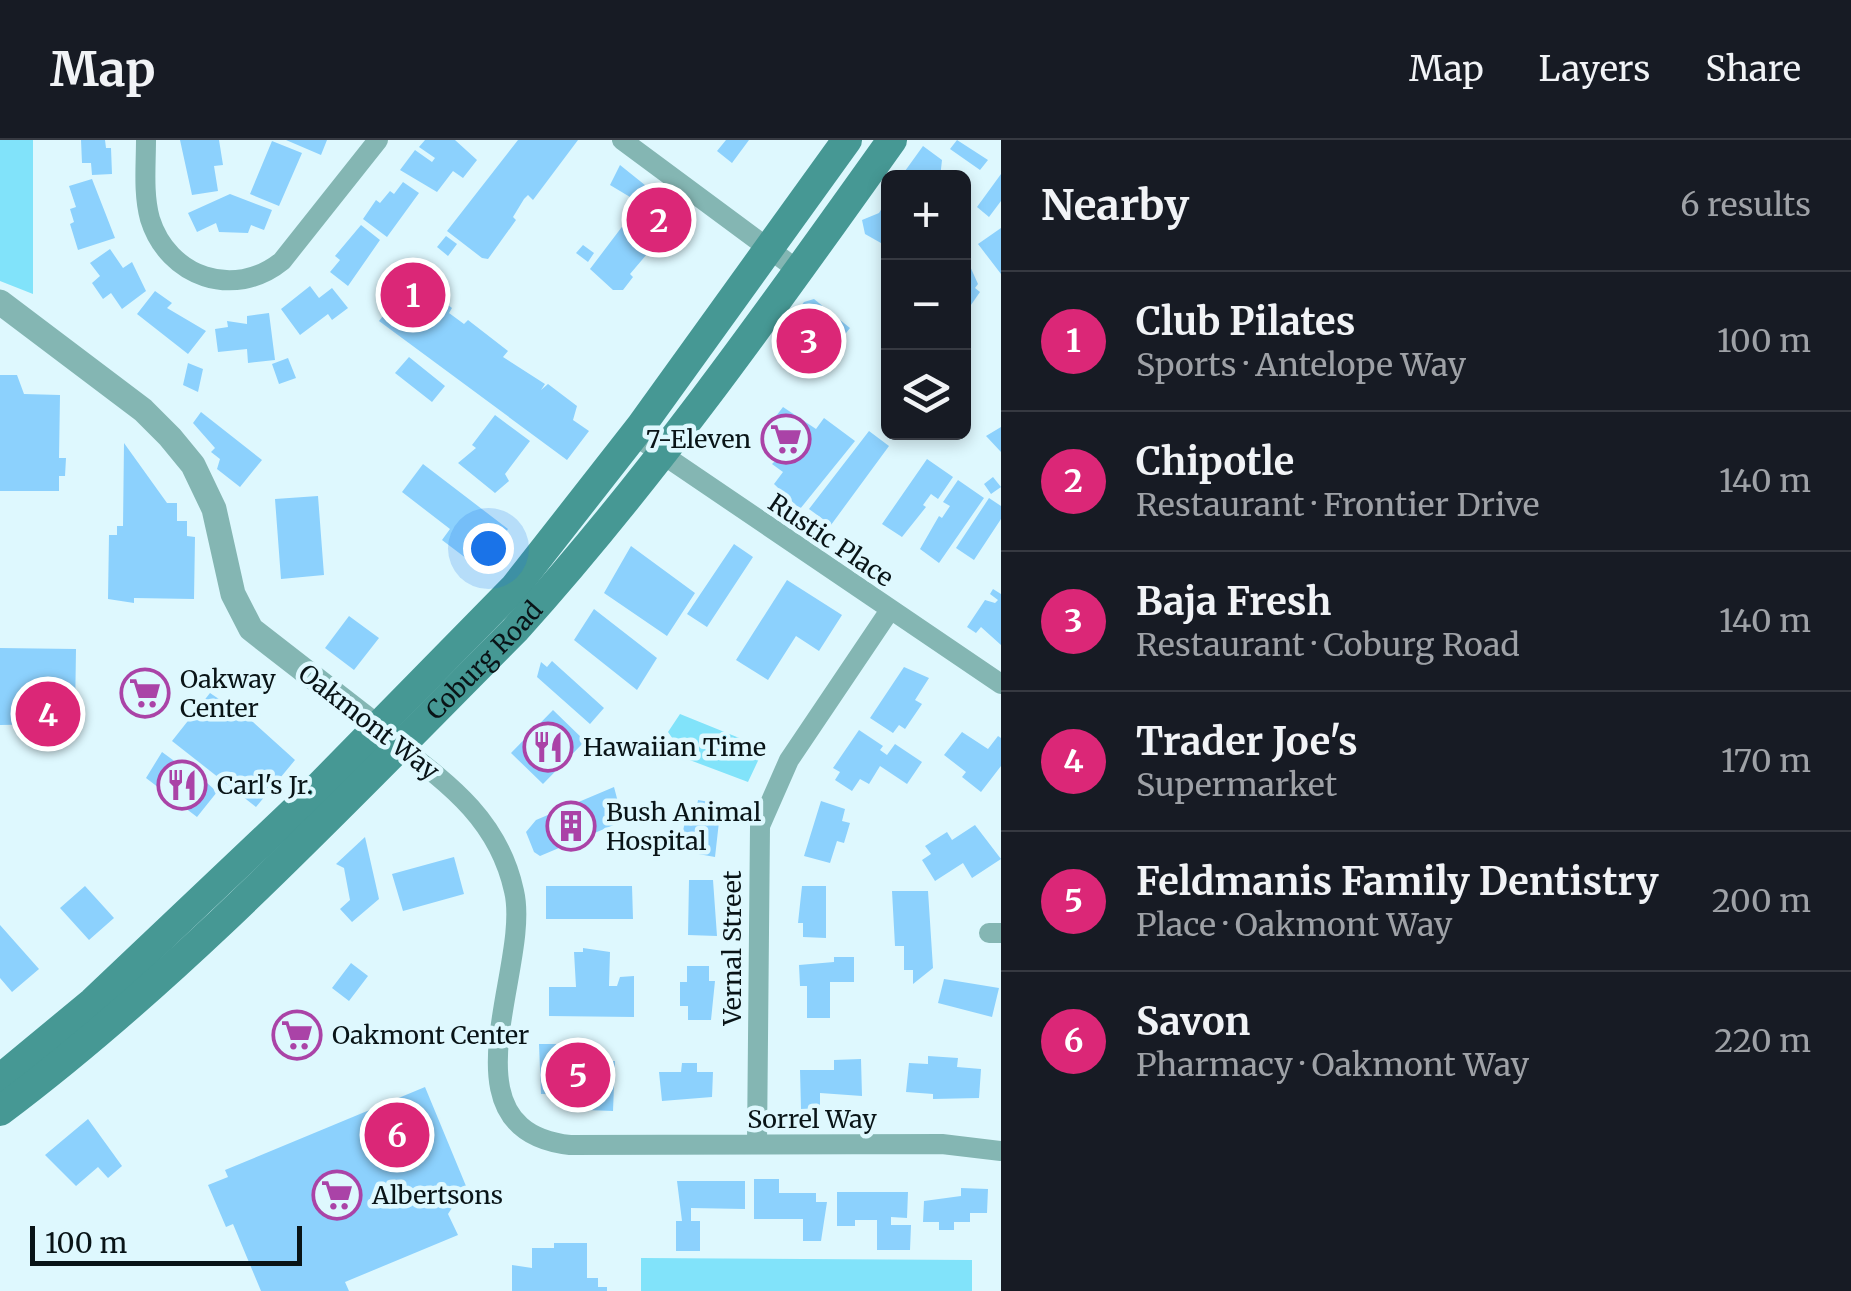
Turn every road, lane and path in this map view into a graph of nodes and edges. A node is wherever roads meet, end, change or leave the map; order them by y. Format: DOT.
graph roads {
  1 [pos="146,140"];
  2 [pos="378,140"];
  3 [pos="622,140"];
  4 [pos="847,140"];
  5 [pos="892,140"];
  6 [pos="766,248"];
  7 [pos="799,271"];
  8 [pos="0,302"];
  9 [pos="646,444"];
  10 [pos="890,610"];
  11 [pos="1001,684"];
  12 [pos="390,737"];
  13 [pos="0,1079"];
  14 [pos="0,1111"];
  15 [pos="622,1144"];
  16 [pos="756,1144"];
  17 [pos="1001,1150"];
  1 -- 2 [label="street"];
  3 -- 6 [label="street"];
  4 -- 6 [label="main road, Coburg Road"];
  5 -- 7 [label="main road, Coburg Road"];
  6 -- 7 [label="street"];
  6 -- 9 [label="main road, Coburg Road"];
  7 -- 9 [label="main road, Coburg Road"];
  8 -- 12 [label="street, Oakmont Way"];
  9 -- 10 [label="street, Rustic Place"];
  9 -- 12 [label="main road, Coburg Road"];
  10 -- 11 [label="street, Rustic Place"];
  10 -- 16 [label="street, Vernal Street"];
  12 -- 13 [label="main road, Coburg Road"];
  12 -- 14 [label="main road, Coburg Road"];
  12 -- 15 [label="street, Oakmont Way"];
  15 -- 16 [label="street, Sorrel Way"];
  16 -- 17 [label="street, Sorrel Way"];
}
